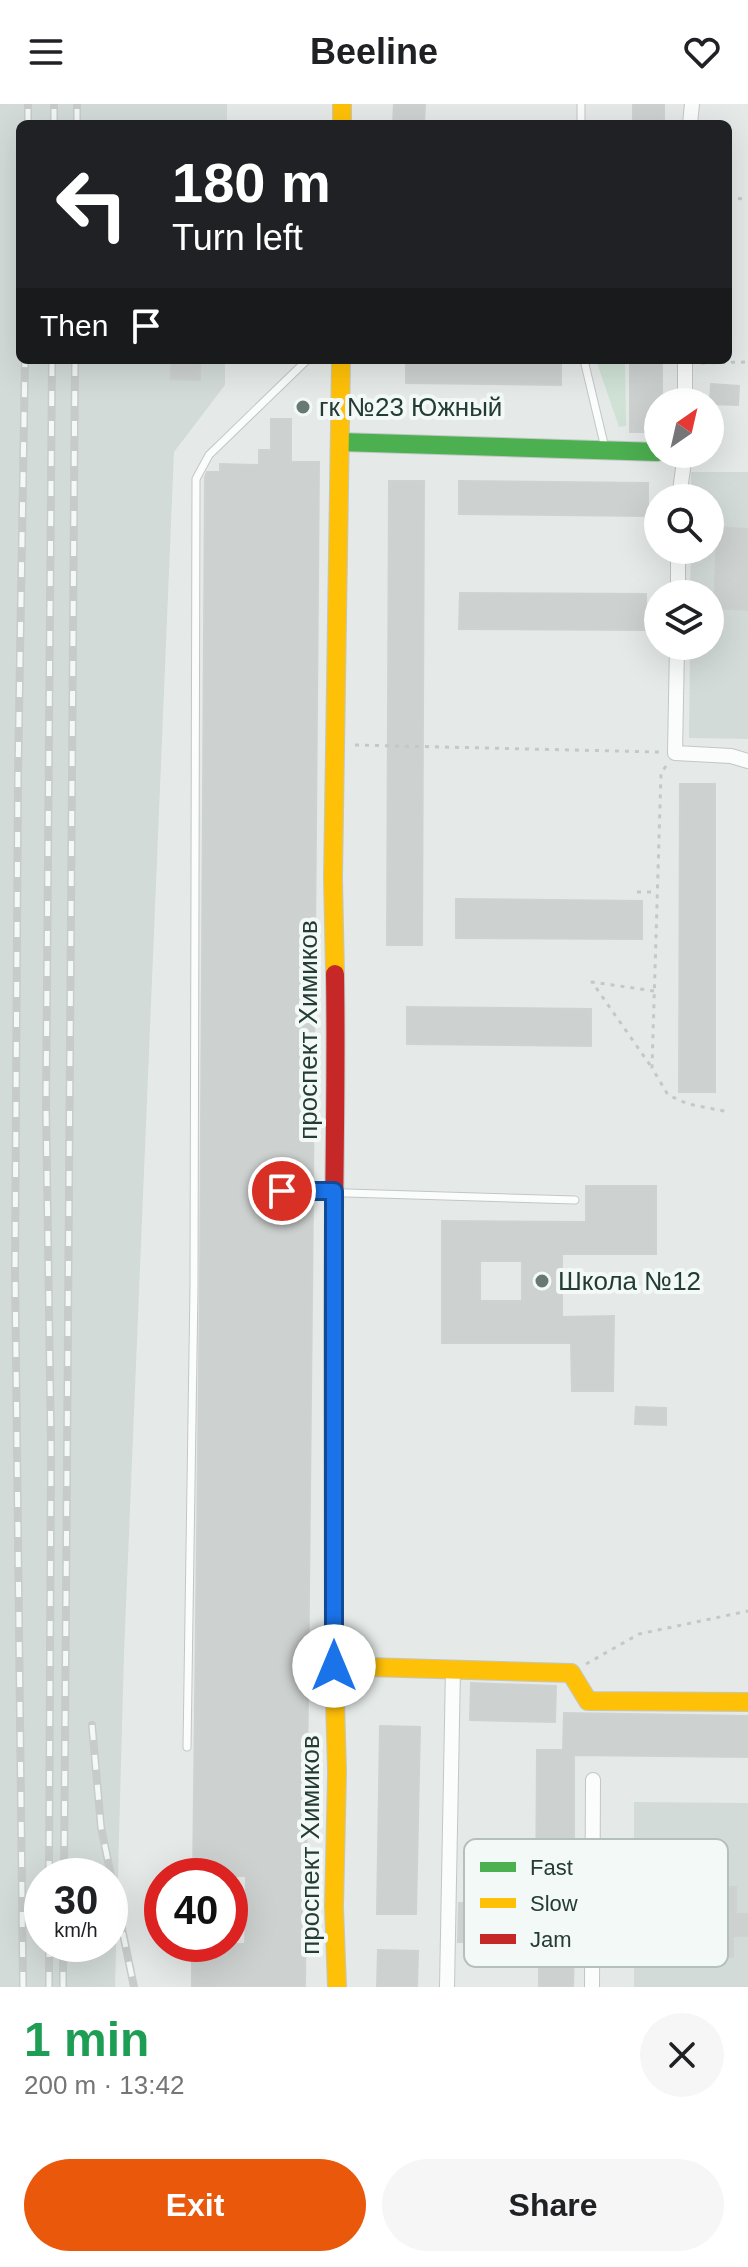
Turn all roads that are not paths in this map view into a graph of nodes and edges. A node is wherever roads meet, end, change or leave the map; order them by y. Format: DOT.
graph roads {
  1 [pos="303,364"];
  2 [pos="341,364"];
  3 [pos="585,364"];
  4 [pos="685,364"];
  5 [pos="685,388"];
  6 [pos="340,442"];
  7 [pos="605,450"];
  8 [pos="644,451"];
  9 [pos="677,660"];
  10 [pos="748,761"];
  11 [pos="282,1191"];
  12 [pos="334,1191"];
  13 [pos="575,1200"];
  14 [pos="334,1666"];
  15 [pos="453,1669"];
  16 [pos="748,1702"];
  17 [pos="187,1747"];
  18 [pos="593,1780"];
  19 [pos="593,1839"];
  20 [pos="337,1987"];
  21 [pos="447,1987"];
  1 -- 17 [label="lane"];
  2 -- 6 [label="street, проспект Химиков"];
  3 -- 7 [label="lane"];
  4 -- 5 [label="street"];
  6 -- 7 [label="street"];
  6 -- 12 [label="street, проспект Химиков"];
  7 -- 8 [label="street"];
  9 -- 10 [label="street"];
  11 -- 12 [label="lane"];
  12 -- 13 [label="lane"];
  12 -- 14 [label="street, проспект Химиков"];
  14 -- 15 [label="street"];
  14 -- 20 [label="street, проспект Химиков"];
  15 -- 16 [label="street"];
  15 -- 21 [label="street"];
  18 -- 19 [label="street"];
}
